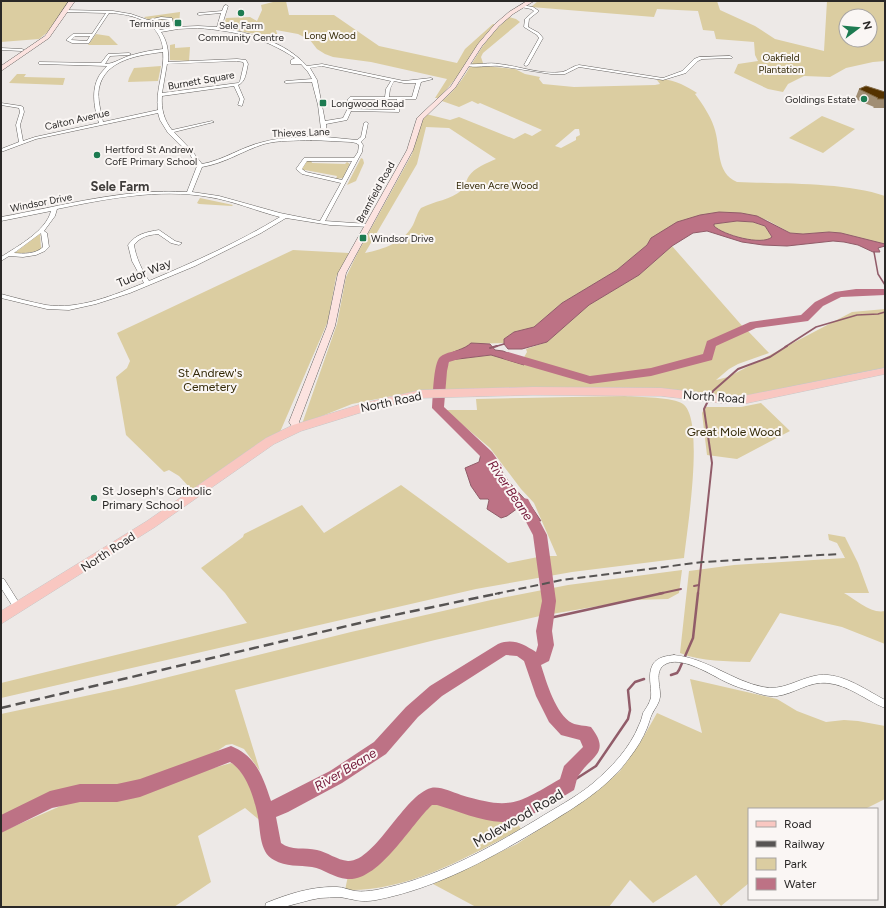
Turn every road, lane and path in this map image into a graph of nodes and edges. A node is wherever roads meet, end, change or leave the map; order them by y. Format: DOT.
graph roads {
  1 [pos="72,1"];
  2 [pos="532,1"];
  3 [pos="226,6"];
  4 [pos="522,6"];
  5 [pos="65,11"];
  6 [pos="108,12"];
  7 [pos="222,12"];
  8 [pos="199,14"];
  9 [pos="148,21"];
  10 [pos="172,28"];
  11 [pos="218,29"];
  12 [pos="160,31"];
  13 [pos="93,35"];
  14 [pos="1,49"];
  15 [pos="22,50"];
  16 [pos="166,50"];
  17 [pos="138,54"];
  18 [pos="730,57"];
  19 [pos="41,63"];
  20 [pos="165,63"];
  21 [pos="102,65"];
  22 [pos="110,65"];
  23 [pos="305,65"];
  24 [pos="468,65"];
  25 [pos="526,65"];
  26 [pos="1,70"];
  27 [pos="431,79"];
  28 [pos="315,80"];
  29 [pos="393,80"];
  30 [pos="419,81"];
  31 [pos="286,82"];
  32 [pos="236,85"];
  33 [pos="159,96"];
  34 [pos="387,98"];
  35 [pos="399,98"];
  36 [pos="414,98"];
  37 [pos="421,98"];
  38 [pos="3,104"];
  39 [pos="240,105"];
  40 [pos="349,110"];
  41 [pos="160,111"];
  42 [pos="101,122"];
  43 [pos="212,122"];
  44 [pos="323,123"];
  45 [pos="366,123"];
  46 [pos="170,132"];
  47 [pos="324,140"];
  48 [pos="21,142"];
  49 [pos="358,142"];
  50 [pos="1,152"];
  51 [pos="356,160"];
  52 [pos="200,166"];
  53 [pos="344,182"];
  54 [pos="189,193"];
  55 [pos="54,209"];
  56 [pos="285,216"];
  57 [pos="1,219"];
  58 [pos="322,222"];
  59 [pos="368,226"];
  60 [pos="41,231"];
  61 [pos="179,243"];
  62 [pos="8,254"];
  63 [pos="1,259"];
  64 [pos="148,284"];
  65 [pos="1,296"];
  66 [pos="885,371"];
  67 [pos="297,428"];
  68 [pos="1,581"];
  69 [pos="18,608"];
  70 [pos="1,618"];
  71 [pos="885,704"];
  72 [pos="292,903"];
  73 [pos="270,907"];
  1 -- 5 [label="street"];
  2 -- 4 [label="street, Bramfield Road"];
  3 -- 7 [label="street"];
  4 -- 24 [label="street, Bramfield Road"];
  4 -- 25 [label="street"];
  5 -- 6 [label="street"];
  5 -- 26 [label="street"];
  6 -- 9 [label="street"];
  6 -- 13 [label="street"];
  7 -- 8 [label="street"];
  7 -- 11 [label="street"];
  9 -- 10 [label="street"];
  9 -- 12 [label="street"];
  10 -- 11 [label="street"];
  10 -- 12 [label="street"];
  11 -- 23 [label="street"];
  12 -- 16 [label="street"];
  13 -- 13 [label="street"];
  14 -- 15 [label="street"];
  16 -- 17 [label="street"];
  16 -- 20 [label="street"];
  17 -- 21 [label="street"];
  17 -- 22 [label="street"];
  18 -- 24 [label="street"];
  19 -- 21 [label="street"];
  20 -- 32 [label="street, Burnett Square"];
  20 -- 33 [label="street"];
  21 -- 22 [label="street"];
  22 -- 42 [label="street"];
  23 -- 28 [label="street"];
  23 -- 29 [label="street"];
  24 -- 59 [label="street, Bramfield Road"];
  27 -- 30 [label="street"];
  28 -- 31 [label="street"];
  28 -- 44 [label="street"];
  29 -- 30 [label="street"];
  29 -- 34 [label="street"];
  30 -- 36 [label="street"];
  32 -- 33 [label="street, Burnett Square"];
  32 -- 39 [label="street"];
  33 -- 41 [label="street"];
  34 -- 35 [label="street"];
  34 -- 40 [label="street"];
  35 -- 36 [label="street"];
  35 -- 40 [label="street"];
  36 -- 37 [label="street"];
  38 -- 48 [label="street"];
  40 -- 44 [label="street"];
  41 -- 42 [label="street, Calton Avenue"];
  41 -- 46 [label="street"];
  42 -- 48 [label="street, Calton Avenue"];
  43 -- 46 [label="street"];
  44 -- 47 [label="street"];
  45 -- 49 [label="street"];
  46 -- 52 [label="street"];
  47 -- 49 [label="street, Thieves Lane"];
  47 -- 52 [label="street, Thieves Lane"];
  48 -- 50 [label="street, Calton Avenue"];
  49 -- 51 [label="street"];
  51 -- 53 [label="street"];
  51 -- 53 [label="street"];
  52 -- 54 [label="street"];
  53 -- 58 [label="street"];
  54 -- 55 [label="street, Windsor Drive"];
  54 -- 56 [label="street, Windsor Drive"];
  55 -- 57 [label="street, Windsor Drive"];
  55 -- 60 [label="street"];
  56 -- 58 [label="street, Windsor Drive"];
  56 -- 64 [label="street, Tudor Way"];
  58 -- 59 [label="street, Windsor Drive"];
  59 -- 67 [label="street, Bramfield Road"];
  60 -- 62 [label="street"];
  60 -- 62 [label="street"];
  61 -- 64 [label="street"];
  62 -- 63 [label="street"];
  64 -- 65 [label="street, Tudor Way"];
  66 -- 67 [label="main road, North Road"];
  67 -- 69 [label="main road, North Road"];
  68 -- 69 [label="street"];
  69 -- 70 [label="main road, North Road"];
  71 -- 72 [label="street, Molewood Road"];
  72 -- 73 [label="street, Molewood Road"];
}
